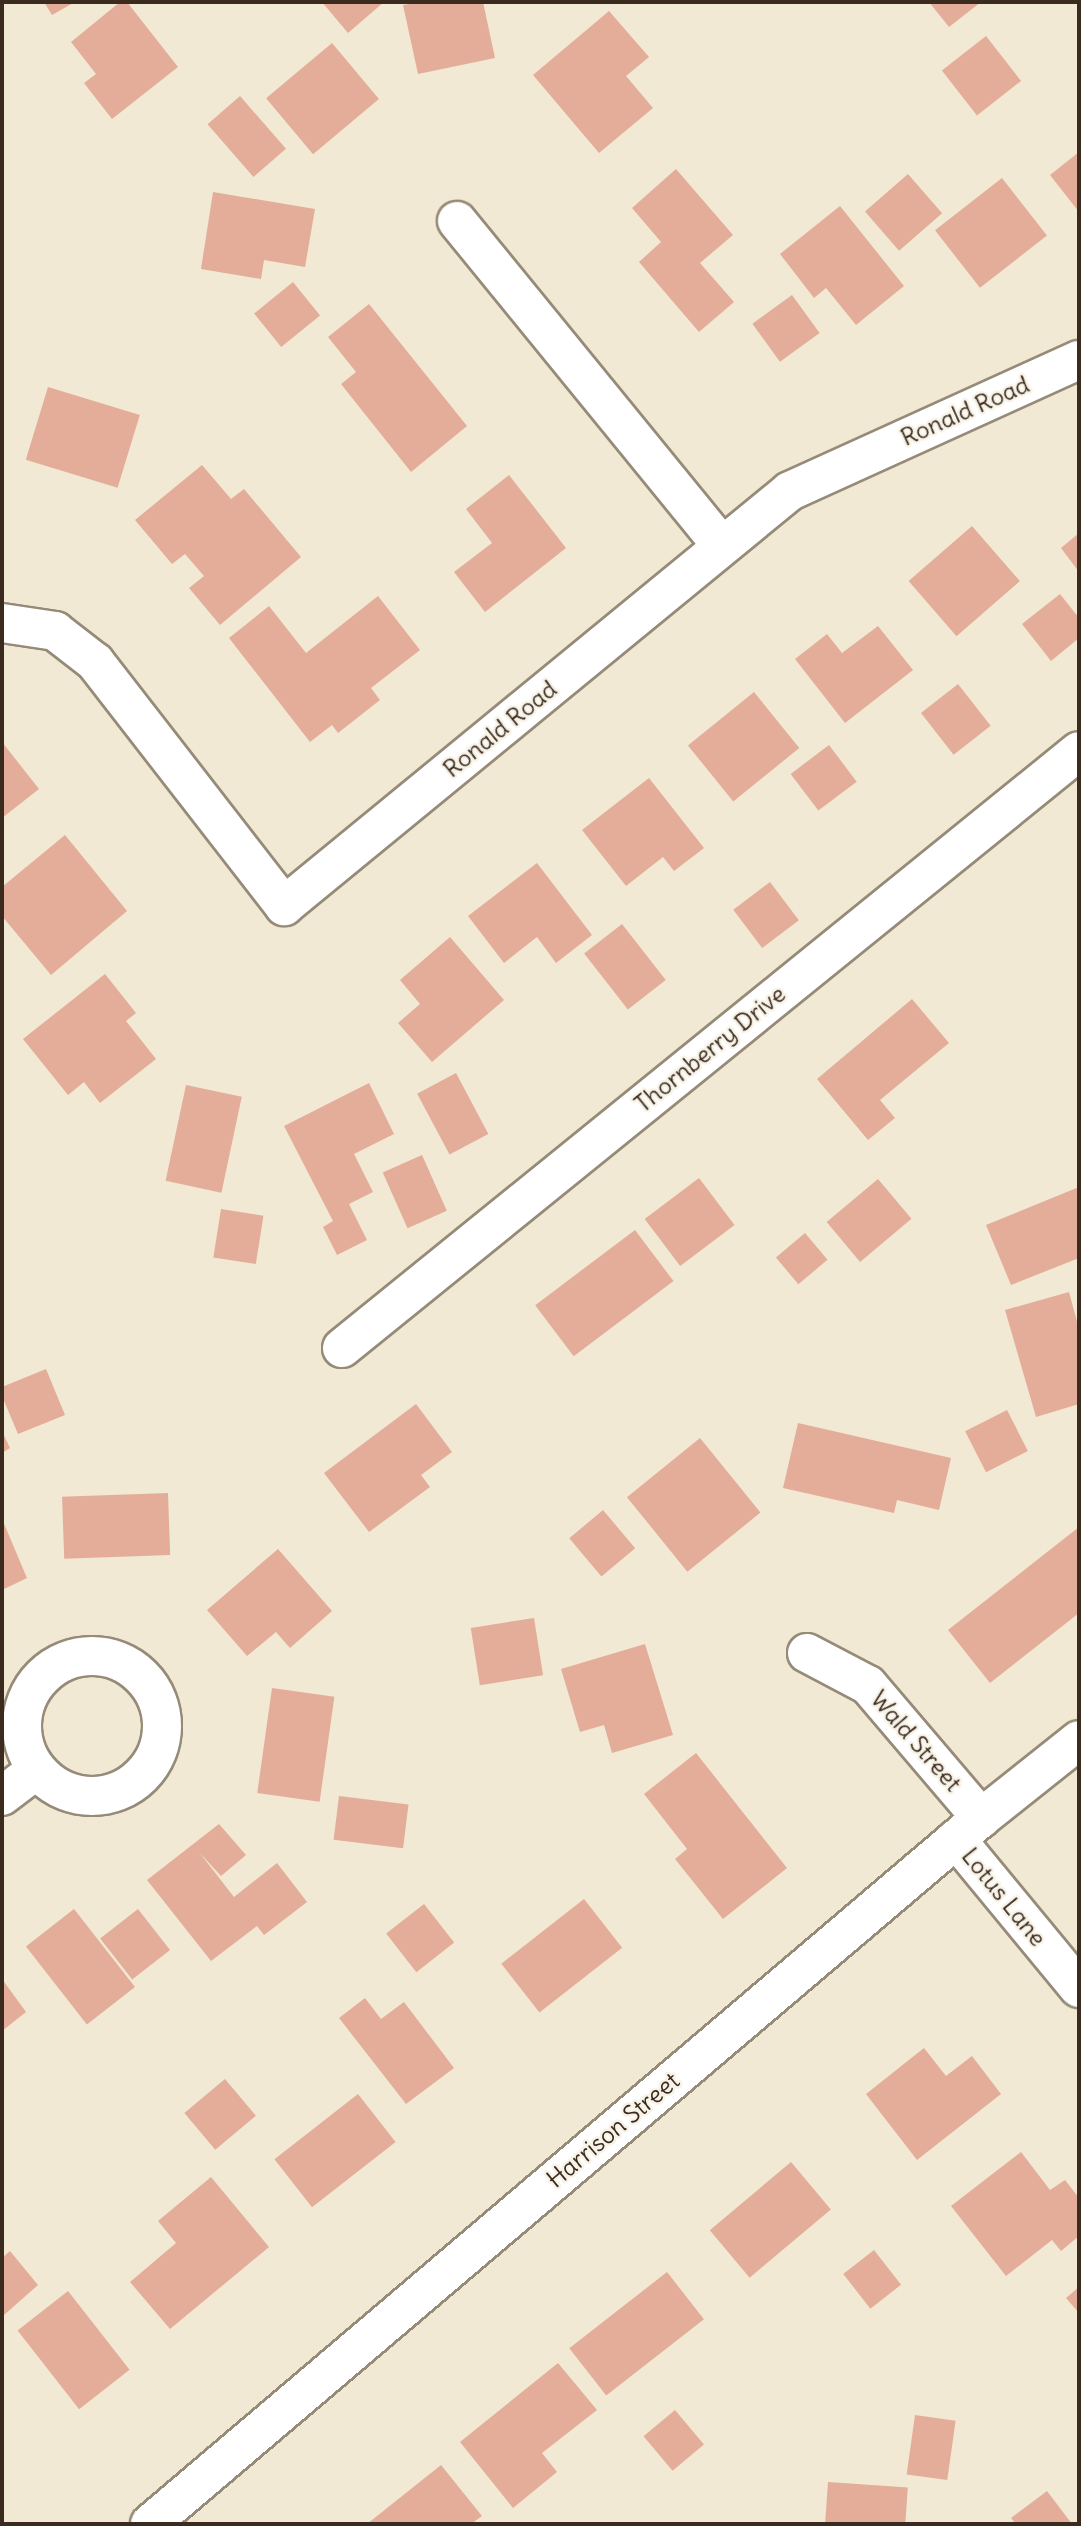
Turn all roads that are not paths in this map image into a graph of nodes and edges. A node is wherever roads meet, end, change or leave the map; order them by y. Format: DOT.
graph roads {
  1 [pos="457,221"];
  2 [pos="1079,360"];
  3 [pos="722,546"];
  4 [pos="2,623"];
  5 [pos="1079,751"];
  6 [pos="342,1348"];
  7 [pos="807,1653"];
  8 [pos="1079,1740"];
  9 [pos="36,1770"];
  10 [pos="2,1796"];
  11 [pos="969,1828"];
  12 [pos="1079,1989"];
  13 [pos="150,2524"];
  1 -- 3 [label="street"];
  2 -- 3 [label="street, Ronald Road"];
  3 -- 4 [label="street, Ronald Road"];
  5 -- 6 [label="street, Thornberry Drive"];
  7 -- 11 [label="street, Wald Street"];
  8 -- 11 [label="street, Harrison Street"];
  9 -- 10 [label="street"];
  11 -- 12 [label="street, Lotus Lane"];
  11 -- 13 [label="street, Harrison Street"];
}
